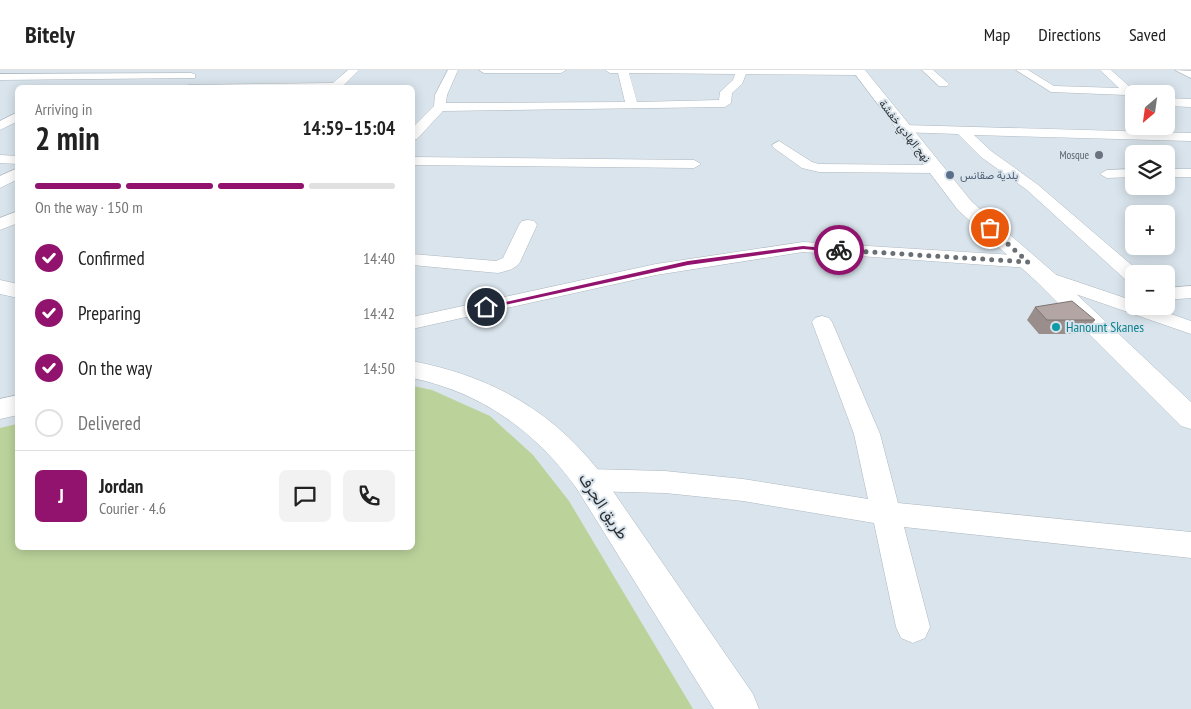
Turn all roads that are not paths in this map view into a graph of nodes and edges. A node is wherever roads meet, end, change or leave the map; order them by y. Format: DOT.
graph roads {
  1 [pos="42,70"];
  2 [pos="106,70"];
  3 [pos="354,70"];
  4 [pos="453,70"];
  5 [pos="484,70"];
  6 [pos="537,70"];
  7 [pos="561,70"];
  8 [pos="610,70"];
  9 [pos="623,70"];
  10 [pos="774,70"];
  11 [pos="927,70"];
  12 [pos="1022,70"];
  13 [pos="1106,70"];
  14 [pos="1180,70"];
  15 [pos="742,71"];
  16 [pos="858,71"];
  17 [pos="195,73"];
  18 [pos="1191,75"];
  19 [pos="93,76"];
  20 [pos="227,76"];
  21 [pos="0,77"];
  22 [pos="31,78"];
  23 [pos="943,84"];
  24 [pos="16,85"];
  25 [pos="76,85"];
  26 [pos="177,85"];
  27 [pos="216,85"];
  28 [pos="337,85"];
  29 [pos="15,86"];
  30 [pos="6,90"];
  31 [pos="1125,93"];
  32 [pos="1125,100"];
  33 [pos="1175,102"];
  34 [pos="1191,103"];
  35 [pos="632,106"];
  36 [pos="440,107"];
  37 [pos="15,118"];
  38 [pos="0,126"];
  39 [pos="904,128"];
  40 [pos="962,131"];
  41 [pos="415,133"];
  42 [pos="1152,137"];
  43 [pos="1191,137"];
  44 [pos="779,145"];
  45 [pos="0,159"];
  46 [pos="15,160"];
  47 [pos="415,161"];
  48 [pos="694,164"];
  49 [pos="1175,164"];
  50 [pos="935,169"];
  51 [pos="1125,173"];
  52 [pos="1175,173"];
  53 [pos="1188,173"];
  54 [pos="15,174"];
  55 [pos="1107,174"];
  56 [pos="0,182"];
  57 [pos="15,218"];
  58 [pos="0,225"];
  59 [pos="528,225"];
  60 [pos="415,259"];
  61 [pos="1028,262"];
  62 [pos="1125,270"];
  63 [pos="1045,277"];
  64 [pos="0,287"];
  65 [pos="15,290"];
  66 [pos="1191,292"];
  67 [pos="1175,293"];
  68 [pos="1125,302"];
  69 [pos="1165,315"];
  70 [pos="415,322"];
  71 [pos="822,322"];
  72 [pos="1191,328"];
  73 [pos="415,370"];
  74 [pos="15,406"];
  75 [pos="0,409"];
  76 [pos="1191,419"];
  77 [pos="588,480"];
  78 [pos="884,514"];
  79 [pos="1191,545"];
  80 [pos="913,627"];
  81 [pos="738,709"];
  1 -- 22 [label="street"];
  2 -- 19 [label="street"];
  3 -- 28 [label="street"];
  4 -- 36 [label="street"];
  5 -- 6 [label="street"];
  6 -- 7 [label="street"];
  8 -- 9 [label="street"];
  9 -- 15 [label="street"];
  9 -- 35 [label="street"];
  10 -- 15 [label="street"];
  10 -- 16 [label="street"];
  11 -- 23 [label="street"];
  12 -- 32 [label="street"];
  13 -- 31 [label="street"];
  14 -- 18 [label="street"];
  15 -- 35 [label="street"];
  16 -- 39 [label="main road, نهج الهادي خفشة"];
  17 -- 19 [label="street"];
  17 -- 26 [label="street"];
  19 -- 22 [label="street"];
  19 -- 25 [label="street"];
  20 -- 27 [label="street"];
  21 -- 22 [label="street"];
  22 -- 24 [label="street"];
  29 -- 30 [label="street"];
  33 -- 34 [label="street"];
  35 -- 36 [label="street"];
  36 -- 41 [label="street"];
  37 -- 38 [label="street"];
  39 -- 40 [label="street"];
  39 -- 50 [label="main road, نهج الهادي خفشة"];
  40 -- 42 [label="street"];
  40 -- 62 [label="street"];
  42 -- 43 [label="street"];
  44 -- 50 [label="street"];
  45 -- 46 [label="street"];
  47 -- 48 [label="street"];
  49 -- 53 [label="street"];
  50 -- 61 [label="main road, نهج الهادي خفشة"];
  51 -- 55 [label="street"];
  52 -- 53 [label="street"];
  54 -- 56 [label="street"];
  57 -- 58 [label="street"];
  59 -- 60 [label="street"];
  61 -- 63 [label="main road, نهج الهادي خفشة"];
  61 -- 70 [label="street"];
  63 -- 68 [label="street"];
  63 -- 76 [label="main road, نهج الهادي خفشة"];
  64 -- 65 [label="main road"];
  66 -- 67 [label="street"];
  69 -- 72 [label="street"];
  71 -- 78 [label="street"];
  73 -- 77 [label="main road, طريق الجرف"];
  74 -- 75 [label="main road"];
  77 -- 78 [label="street"];
  77 -- 81 [label="main road, طريق الجرف"];
  78 -- 79 [label="street"];
  78 -- 80 [label="street"];
}
